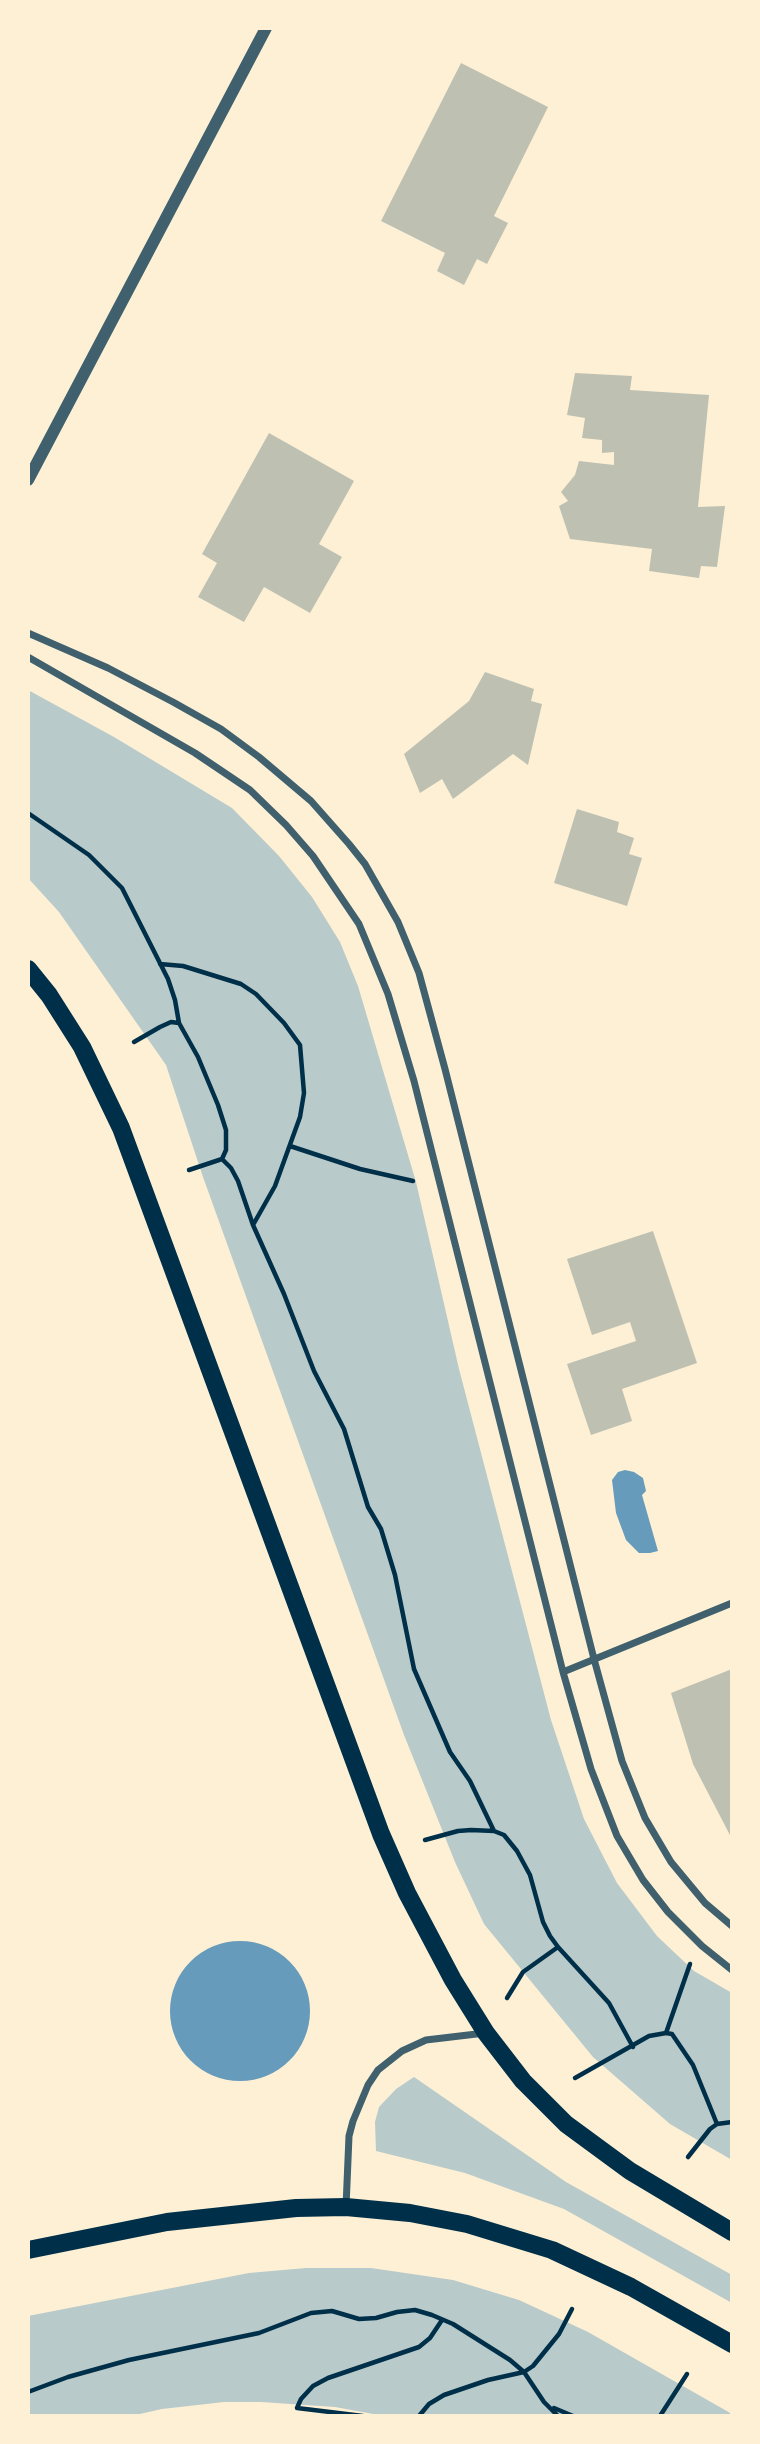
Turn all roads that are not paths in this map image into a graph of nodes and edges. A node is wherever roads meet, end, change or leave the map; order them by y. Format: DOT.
graph roads {
  1 [pos="266,28"];
  2 [pos="28,480"];
  3 [pos="28,633"];
  4 [pos="28,657"];
  5 [pos="28,969"];
  6 [pos="732,1603"];
  7 [pos="594,1659"];
  8 [pos="563,1672"];
  9 [pos="732,1926"];
  10 [pos="732,1970"];
  11 [pos="486,2032"];
  12 [pos="346,2207"];
  13 [pos="732,2232"];
  14 [pos="28,2250"];
  15 [pos="732,2344"];
  1 -- 2 [label="street"];
  3 -- 7 [label="street"];
  4 -- 8 [label="street"];
  5 -- 11 [label="main road"];
  6 -- 7 [label="street"];
  7 -- 8 [label="street"];
  7 -- 9 [label="street"];
  8 -- 10 [label="street"];
  11 -- 12 [label="street"];
  11 -- 13 [label="main road"];
  12 -- 14 [label="main road"];
  12 -- 15 [label="main road"];
}
